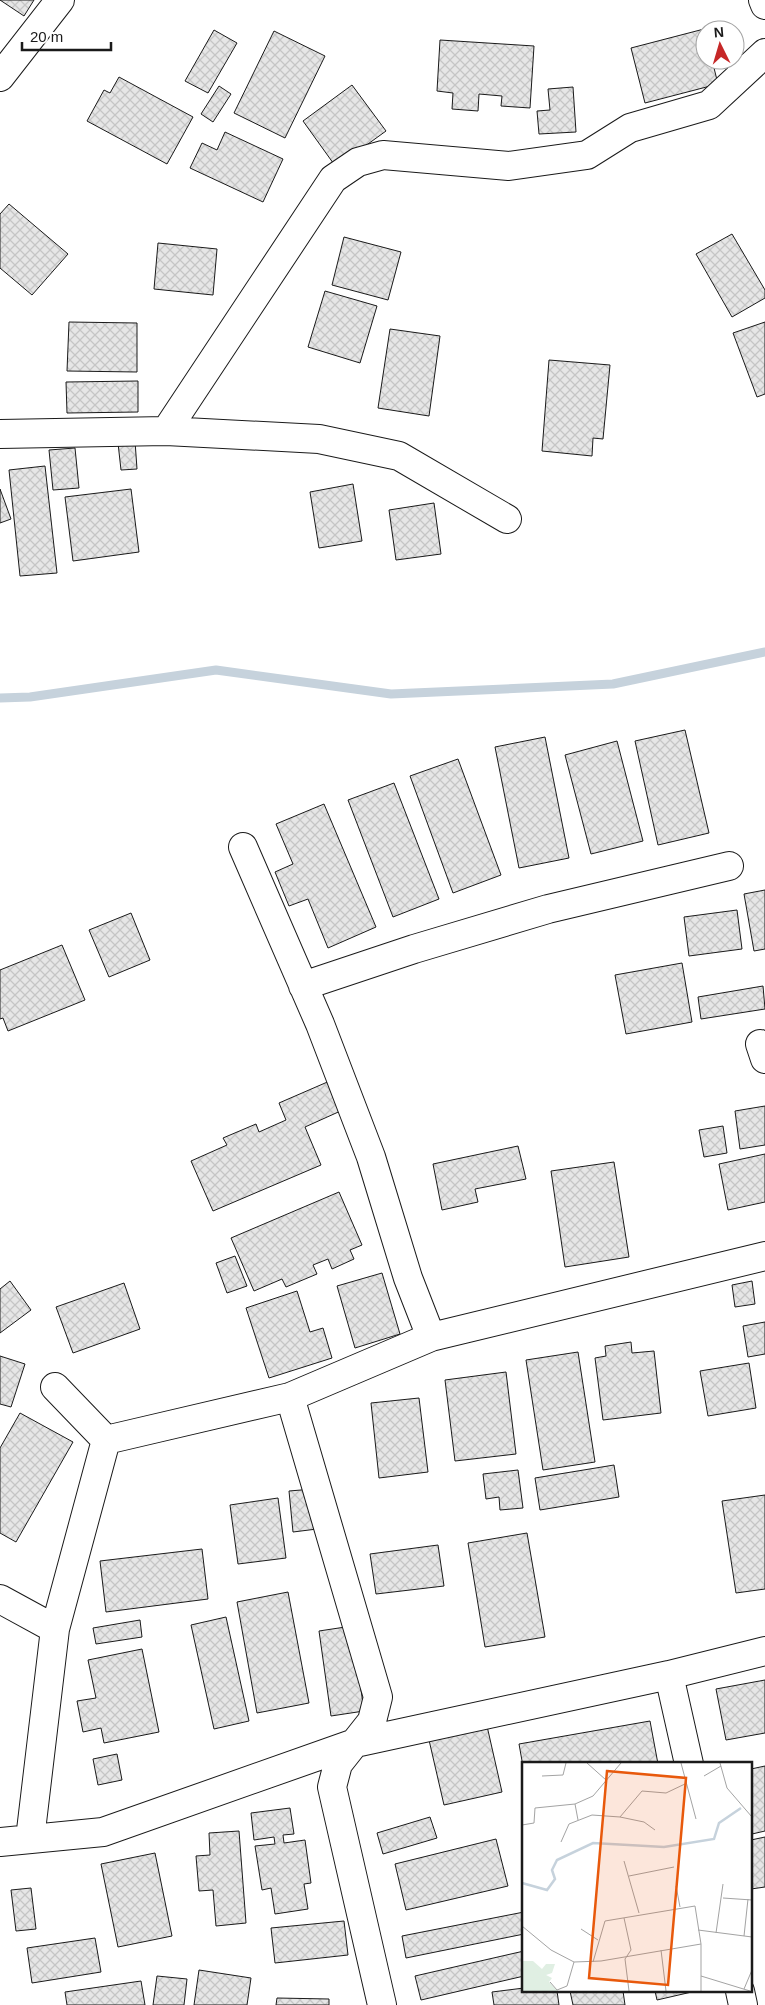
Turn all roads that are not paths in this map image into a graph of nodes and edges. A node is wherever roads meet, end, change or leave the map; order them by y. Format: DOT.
graph roads {
  1 [pos="60,0"];
  2 [pos="763,0"];
  3 [pos="765,5"];
  4 [pos="765,53"];
  5 [pos="0,77"];
  6 [pos="166,431"];
  7 [pos="0,434"];
  8 [pos="507,519"];
  9 [pos="243,847"];
  10 [pos="729,866"];
  11 [pos="303,986"];
  12 [pos="765,1256"];
  13 [pos="431,1337"];
  14 [pos="55,1387"];
  15 [pos="290,1397"];
  16 [pos="106,1440"];
  17 [pos="0,1599"];
  18 [pos="55,1629"];
  19 [pos="765,1651"];
  20 [pos="669,1675"];
  21 [pos="355,1742"];
  22 [pos="689,1762"];
  23 [pos="30,1839"];
  24 [pos="0,1842"];
  25 [pos="740,1992"];
  26 [pos="382,2005"];
  27 [pos="743,2005"];
  1 -- 5 [label="street"];
  2 -- 3 [label="street"];
  4 -- 6 [label="street"];
  6 -- 7 [label="street"];
  6 -- 8 [label="street"];
  9 -- 11 [label="street"];
  10 -- 11 [label="street"];
  11 -- 13 [label="street"];
  12 -- 13 [label="street"];
  13 -- 15 [label="street"];
  14 -- 16 [label="street"];
  15 -- 16 [label="street"];
  15 -- 21 [label="street"];
  16 -- 18 [label="street"];
  17 -- 18 [label="street"];
  18 -- 23 [label="street"];
  19 -- 20 [label="street"];
  20 -- 21 [label="street"];
  20 -- 22 [label="street"];
  21 -- 23 [label="street"];
  21 -- 26 [label="street"];
  23 -- 24 [label="street"];
  25 -- 27 [label="street"];
}
